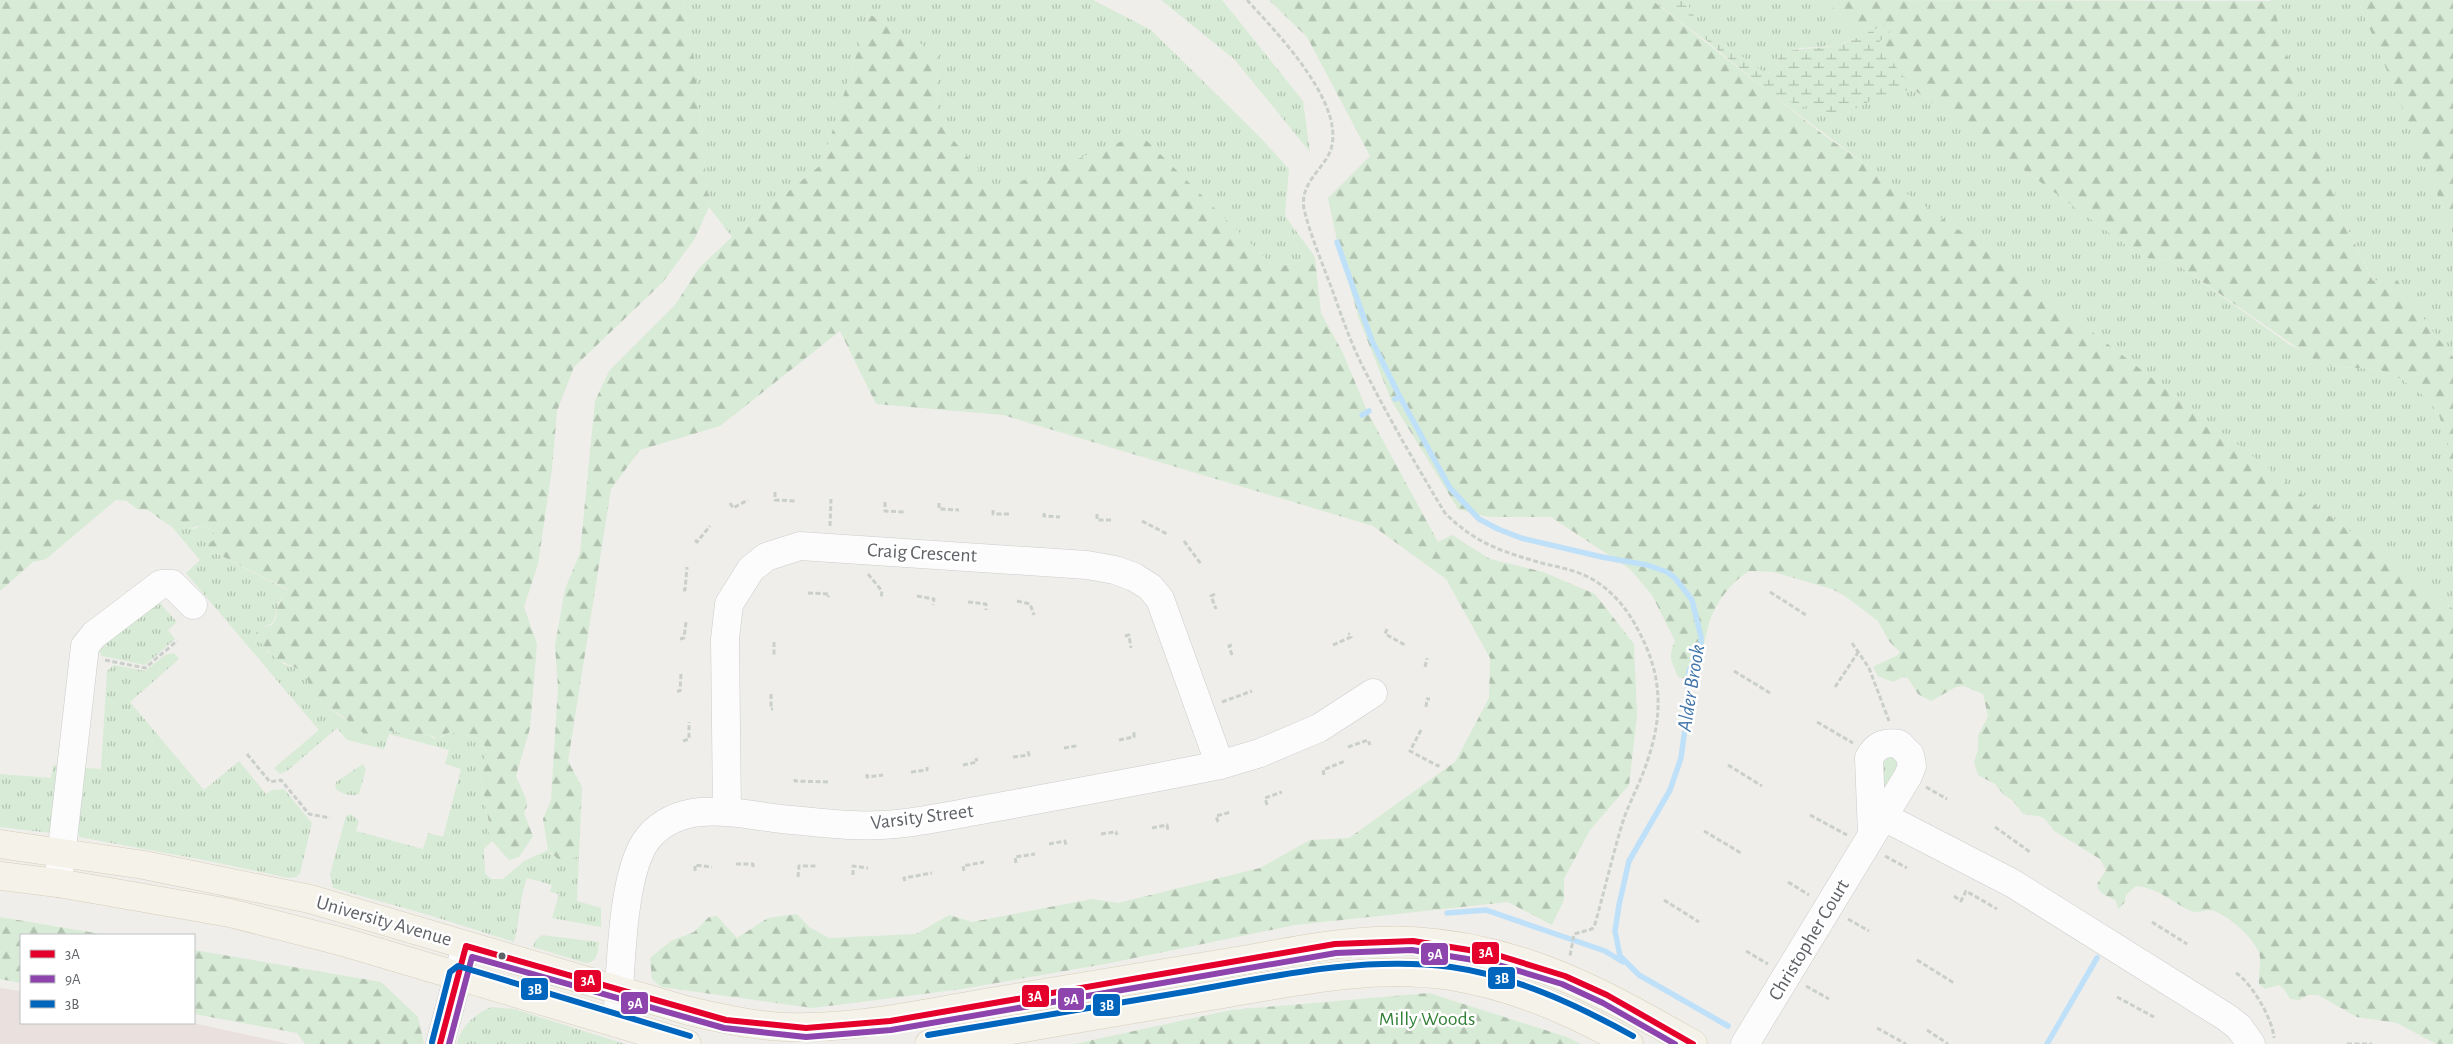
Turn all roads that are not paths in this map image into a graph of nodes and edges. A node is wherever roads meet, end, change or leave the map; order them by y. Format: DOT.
graph roads {
  1 [pos="193,605"];
  2 [pos="1372,693"];
  3 [pos="1220,765"];
  4 [pos="727,811"];
  5 [pos="1878,826"];
  6 [pos="0,844"];
  7 [pos="62,852"];
  8 [pos="0,876"];
  9 [pos="58,883"];
  10 [pos="466,946"];
  11 [pos="458,975"];
  12 [pos="620,990"];
  13 [pos="617,1023"];
  14 [pos="440,1044"];
  15 [pos="687,1044"];
  16 [pos="929,1044"];
  17 [pos="1629,1044"];
  18 [pos="1693,1044"];
  19 [pos="1745,1044"];
  20 [pos="2250,1044"];
  1 -- 7 [label="street"];
  2 -- 3 [label="street, Varsity Street"];
  3 -- 4 [label="street, Varsity Street"];
  3 -- 4 [label="street, Craig Crescent"];
  4 -- 12 [label="street, Varsity Street"];
  5 -- 5 [label="street, Christopher Court"];
  5 -- 19 [label="street, Christopher Court"];
  5 -- 20 [label="street"];
  6 -- 7 [label="main road, University Avenue"];
  7 -- 9 [label="street"];
  7 -- 10 [label="main road, University Avenue"];
  8 -- 9 [label="main road, University Avenue"];
  9 -- 11 [label="main road, University Avenue"];
  10 -- 11 [label="street"];
  10 -- 12 [label="main road, University Avenue"];
  11 -- 13 [label="main road, University Avenue"];
  11 -- 14 [label="street"];
  12 -- 13 [label="street, Varsity Street"];
  12 -- 18 [label="main road, University Avenue"];
  13 -- 15 [label="main road, University Avenue"];
  16 -- 17 [label="main road"];
}
